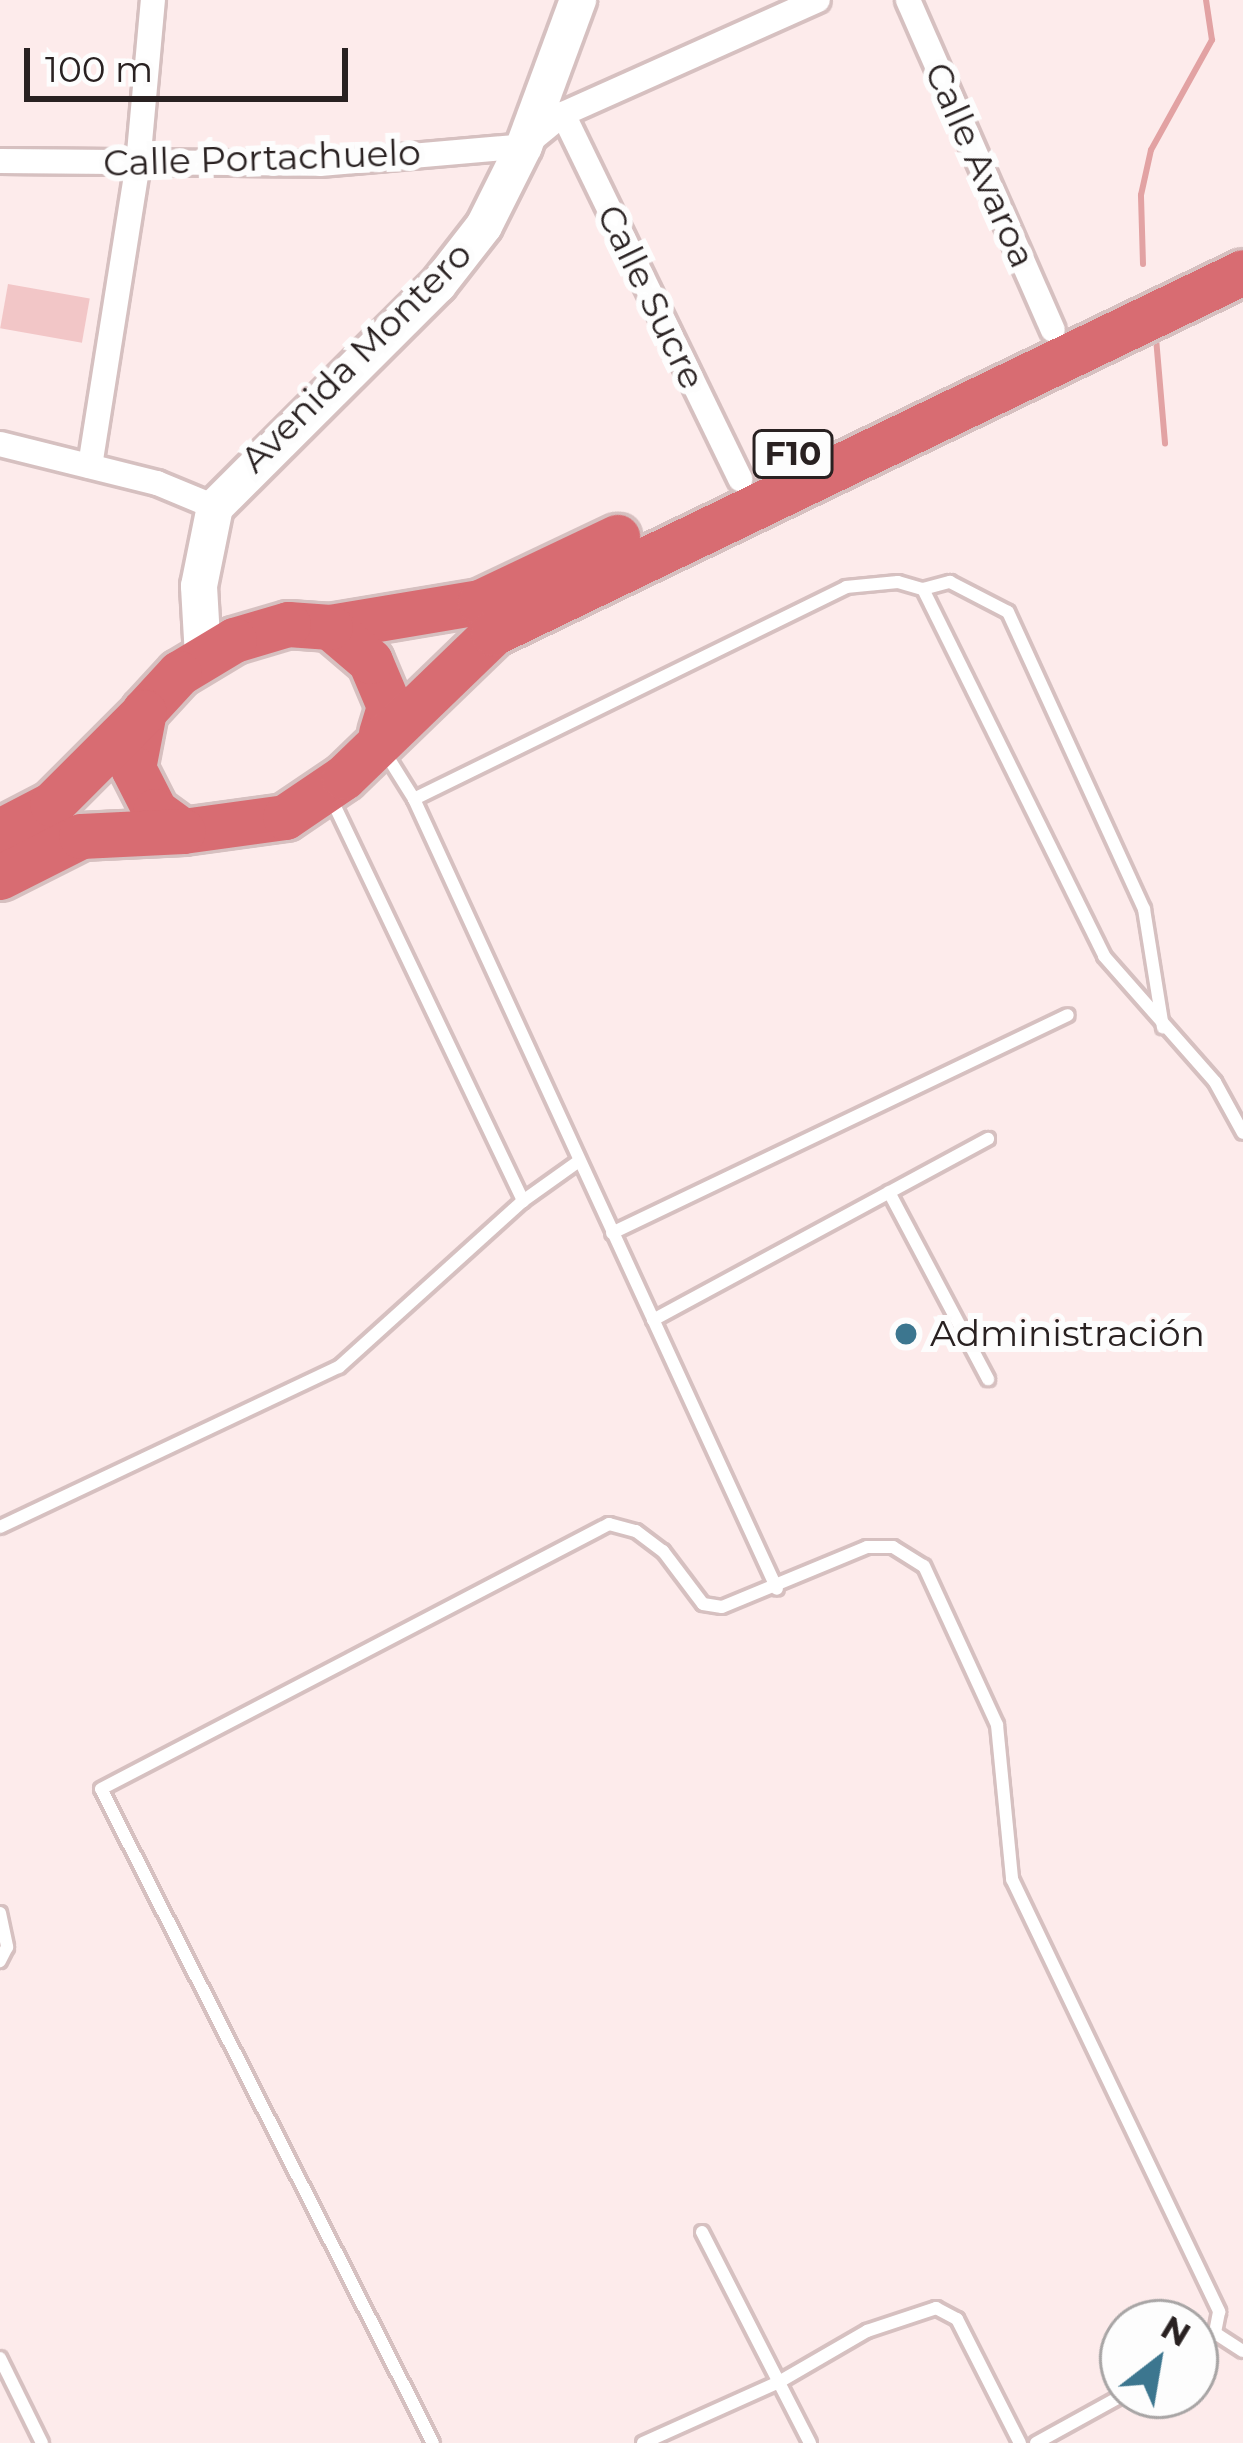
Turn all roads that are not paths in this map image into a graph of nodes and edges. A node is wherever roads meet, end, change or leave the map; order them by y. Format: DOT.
graph roads {
  1 [pos="153,0"];
  2 [pos="578,0"];
  3 [pos="818,0"];
  4 [pos="908,0"];
  5 [pos="563,114"];
  6 [pos="524,146"];
  7 [pos="0,161"];
  8 [pos="138,164"];
  9 [pos="1243,240"];
  10 [pos="1243,272"];
  11 [pos="1053,330"];
  12 [pos="0,444"];
  13 [pos="90,466"];
  14 [pos="740,479"];
  15 [pos="215,507"];
  16 [pos="923,589"];
  17 [pos="330,627"];
  18 [pos="203,656"];
  19 [pos="144,711"];
  20 [pos="379,736"];
  21 [pos="327,791"];
  22 [pos="414,799"];
  23 [pos="2,829"];
  24 [pos="183,831"];
  25 [pos="0,877"];
  26 [pos="1068,1015"];
  27 [pos="1164,1031"];
  28 [pos="1243,1132"];
  29 [pos="988,1139"];
  30 [pos="580,1160"];
  31 [pos="889,1192"];
  32 [pos="523,1201"];
  33 [pos="612,1233"];
  34 [pos="652,1320"];
  35 [pos="988,1379"];
  36 [pos="0,1526"];
  37 [pos="777,1588"];
  38 [pos="0,1913"];
  39 [pos="0,1961"];
  40 [pos="703,2232"];
  41 [pos="1213,2299"];
  42 [pos="0,2357"];
  43 [pos="778,2382"];
  44 [pos="1099,2408"];
  45 [pos="43,2443"];
  46 [pos="433,2443"];
  47 [pos="643,2443"];
  48 [pos="810,2443"];
  49 [pos="1020,2443"];
  50 [pos="1036,2443"];
  1 -- 8 [label="street"];
  2 -- 6 [label="street, Avenida Montero"];
  3 -- 5 [label="street"];
  4 -- 11 [label="street, Calle Avaroa"];
  5 -- 6 [label="street"];
  5 -- 14 [label="street, Calle Sucre"];
  6 -- 8 [label="street, Calle Portachuelo"];
  6 -- 15 [label="street, Avenida Montero"];
  7 -- 8 [label="street, Calle Portachuelo"];
  8 -- 13 [label="street"];
  9 -- 11 [label="highway, F10"];
  10 -- 20 [label="highway, F10"];
  11 -- 14 [label="highway, F10"];
  12 -- 13 [label="street"];
  13 -- 15 [label="street"];
  14 -- 17 [label="highway, F10"];
  15 -- 18 [label="street, Avenida Montero"];
  16 -- 22 [label="lane"];
  16 -- 27 [label="lane"];
  16 -- 27 [label="lane"];
  17 -- 18 [label="highway, F10"];
  17 -- 20 [label="highway"];
  18 -- 19 [label="highway, F10"];
  19 -- 23 [label="highway, F10"];
  19 -- 24 [label="highway"];
  20 -- 21 [label="highway, F10"];
  20 -- 22 [label="lane"];
  21 -- 24 [label="highway, F10"];
  21 -- 32 [label="lane"];
  22 -- 30 [label="lane"];
  24 -- 25 [label="highway, F10"];
  26 -- 33 [label="lane"];
  27 -- 28 [label="lane"];
  29 -- 31 [label="lane"];
  30 -- 32 [label="lane"];
  30 -- 33 [label="lane"];
  31 -- 34 [label="lane"];
  31 -- 35 [label="lane"];
  32 -- 36 [label="lane"];
  33 -- 34 [label="lane"];
  34 -- 37 [label="lane"];
  37 -- 41 [label="lane"];
  37 -- 46 [label="lane"];
  38 -- 39 [label="lane"];
  40 -- 43 [label="lane"];
  42 -- 45 [label="lane"];
  43 -- 47 [label="lane"];
  43 -- 48 [label="lane"];
  43 -- 49 [label="lane"];
  44 -- 50 [label="lane"];
}
